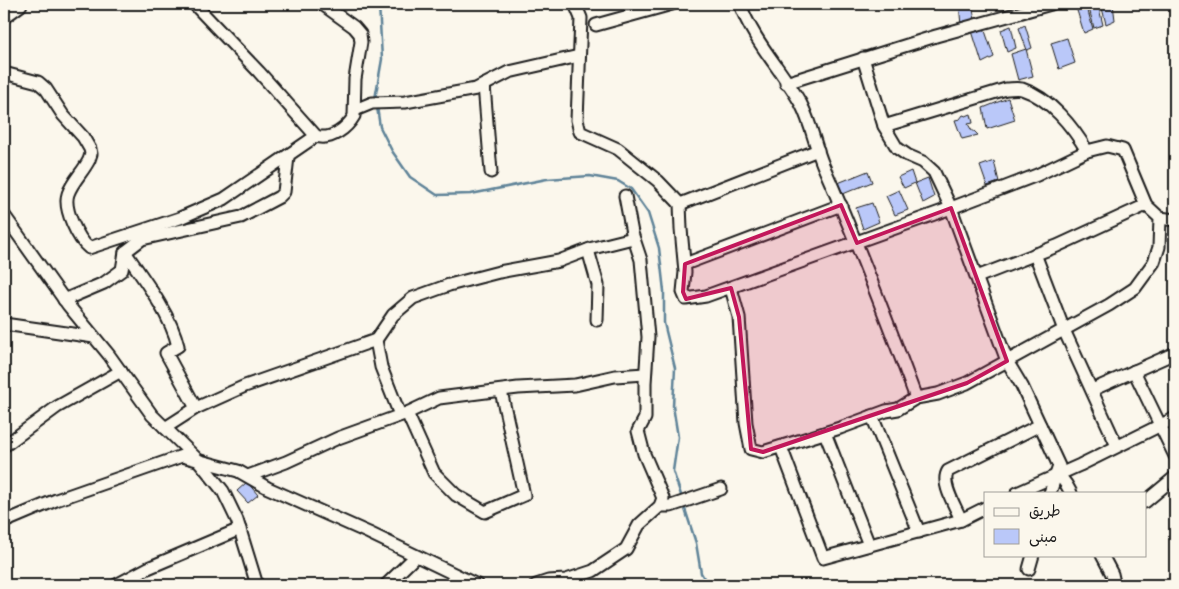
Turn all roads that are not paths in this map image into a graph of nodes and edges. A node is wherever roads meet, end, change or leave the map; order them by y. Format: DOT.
graph roads {
  1 [pos="19,4"];
  2 [pos="194,4"];
  3 [pos="322,4"];
  4 [pos="575,4"];
  5 [pos="672,4"];
  6 [pos="740,4"];
  7 [pos="1050,4"];
  8 [pos="4,15"];
  9 [pos="596,25"];
  10 [pos="579,56"];
  11 [pos="863,58"];
  12 [pos="4,73"];
  13 [pos="786,83"];
  14 [pos="484,85"];
  15 [pos="355,110"];
  16 [pos="884,126"];
  17 [pos="316,136"];
  18 [pos="818,150"];
  19 [pos="1087,151"];
  20 [pos="288,157"];
  21 [pos="491,172"];
  22 [pos="626,196"];
  23 [pos="680,204"];
  24 [pos="841,205"];
  25 [pos="1146,205"];
  26 [pos="951,208"];
  27 [pos="4,215"];
  28 [pos="1160,218"];
  29 [pos="1175,220"];
  30 [pos="633,238"];
  31 [pos="857,243"];
  32 [pos="588,250"];
  33 [pos="125,252"];
  34 [pos="1035,254"];
  35 [pos="685,264"];
  36 [pos="977,277"];
  37 [pos="731,288"];
  38 [pos="64,300"];
  39 [pos="597,320"];
  40 [pos="4,324"];
  41 [pos="1064,330"];
  42 [pos="94,337"];
  43 [pos="376,340"];
  44 [pos="1175,353"];
  45 [pos="1007,361"];
  46 [pos="1134,371"];
  47 [pos="121,372"];
  48 [pos="645,374"];
  49 [pos="500,390"];
  50 [pos="1092,390"];
  51 [pos="916,398"];
  52 [pos="196,408"];
  53 [pos="404,414"];
  54 [pos="872,416"];
  55 [pos="1175,418"];
  56 [pos="1040,425"];
  57 [pos="1159,426"];
  58 [pos="165,428"];
  59 [pos="825,433"];
  60 [pos="4,446"];
  61 [pos="1117,446"];
  62 [pos="781,447"];
  63 [pos="1175,456"];
  64 [pos="200,461"];
  65 [pos="248,476"];
  66 [pos="1055,476"];
  67 [pos="1175,477"];
  68 [pos="721,488"];
  69 [pos="1019,492"];
  70 [pos="1050,492"];
  71 [pos="1070,492"];
  72 [pos="1146,501"];
  73 [pos="660,506"];
  74 [pos="984,508"];
  75 [pos="961,520"];
  76 [pos="4,522"];
  77 [pos="240,529"];
  78 [pos="919,532"];
  79 [pos="869,545"];
  80 [pos="414,556"];
  81 [pos="1033,556"];
  82 [pos="1103,556"];
  83 [pos="1029,569"];
  84 [pos="116,585"];
  85 [pos="258,585"];
  86 [pos="386,585"];
  87 [pos="477,585"];
  88 [pos="536,585"];
  89 [pos="1114,585"];
  1 -- 8 [label="main road"];
  2 -- 17 [label="street"];
  3 -- 15 [label="street"];
  4 -- 10 [label="street"];
  5 -- 9 [label="street"];
  6 -- 13 [label="street"];
  7 -- 11 [label="street"];
  10 -- 14 [label="street"];
  10 -- 23 [label="street"];
  11 -- 13 [label="street"];
  11 -- 16 [label="street"];
  12 -- 20 [label="street"];
  13 -- 18 [label="street"];
  14 -- 15 [label="street"];
  14 -- 21 [label="street"];
  15 -- 17 [label="street"];
  16 -- 19 [label="street"];
  16 -- 26 [label="street"];
  17 -- 20 [label="street"];
  18 -- 23 [label="street"];
  18 -- 24 [label="street"];
  19 -- 25 [label="street"];
  19 -- 26 [label="street"];
  20 -- 33 [label="street"];
  22 -- 30 [label="street"];
  23 -- 35 [label="street"];
  24 -- 31 [label="street"];
  24 -- 35 [label="street"];
  25 -- 28 [label="street"];
  25 -- 34 [label="street"];
  26 -- 31 [label="street"];
  26 -- 36 [label="street"];
  27 -- 38 [label="street"];
  28 -- 29 [label="street"];
  28 -- 41 [label="street"];
  30 -- 32 [label="street"];
  30 -- 48 [label="street"];
  31 -- 37 [label="street"];
  31 -- 51 [label="street"];
  32 -- 39 [label="street"];
  32 -- 43 [label="street"];
  33 -- 38 [label="street"];
  33 -- 52 [label="street"];
  34 -- 36 [label="street"];
  34 -- 41 [label="street"];
  35 -- 37 [label="street"];
  36 -- 45 [label="street"];
  37 -- 62 [label="street"];
  38 -- 42 [label="street"];
  40 -- 42 [label="street"];
  41 -- 45 [label="street"];
  41 -- 50 [label="street"];
  42 -- 47 [label="street"];
  43 -- 52 [label="street"];
  43 -- 53 [label="street"];
  44 -- 46 [label="street"];
  45 -- 51 [label="street"];
  45 -- 56 [label="street"];
  46 -- 50 [label="street"];
  46 -- 57 [label="street"];
  47 -- 58 [label="street"];
  47 -- 60 [label="street"];
  48 -- 49 [label="street"];
  48 -- 73 [label="street"];
  49 -- 53 [label="street"];
  49 -- 53 [label="street"];
  50 -- 61 [label="street"];
  51 -- 54 [label="street"];
  52 -- 58 [label="street"];
  53 -- 65 [label="street"];
  54 -- 59 [label="street"];
  54 -- 78 [label="street"];
  55 -- 57 [label="street"];
  56 -- 66 [label="street"];
  56 -- 75 [label="street"];
  57 -- 61 [label="street"];
  57 -- 63 [label="street"];
  58 -- 64 [label="street"];
  59 -- 62 [label="street"];
  59 -- 79 [label="street"];
  61 -- 66 [label="street"];
  62 -- 79 [label="street"];
  64 -- 65 [label="street"];
  64 -- 76 [label="street"];
  64 -- 77 [label="street"];
  65 -- 80 [label="street"];
  66 -- 69 [label="street"];
  66 -- 70 [label="street"];
  66 -- 71 [label="street"];
  67 -- 72 [label="street"];
  68 -- 73 [label="street"];
  73 -- 88 [label="street"];
  74 -- 75 [label="street"];
  75 -- 78 [label="street"];
  77 -- 84 [label="street"];
  77 -- 85 [label="street"];
  78 -- 79 [label="street"];
  80 -- 86 [label="street"];
  80 -- 87 [label="street"];
  81 -- 83 [label="street"];
  82 -- 89 [label="street"];
}
